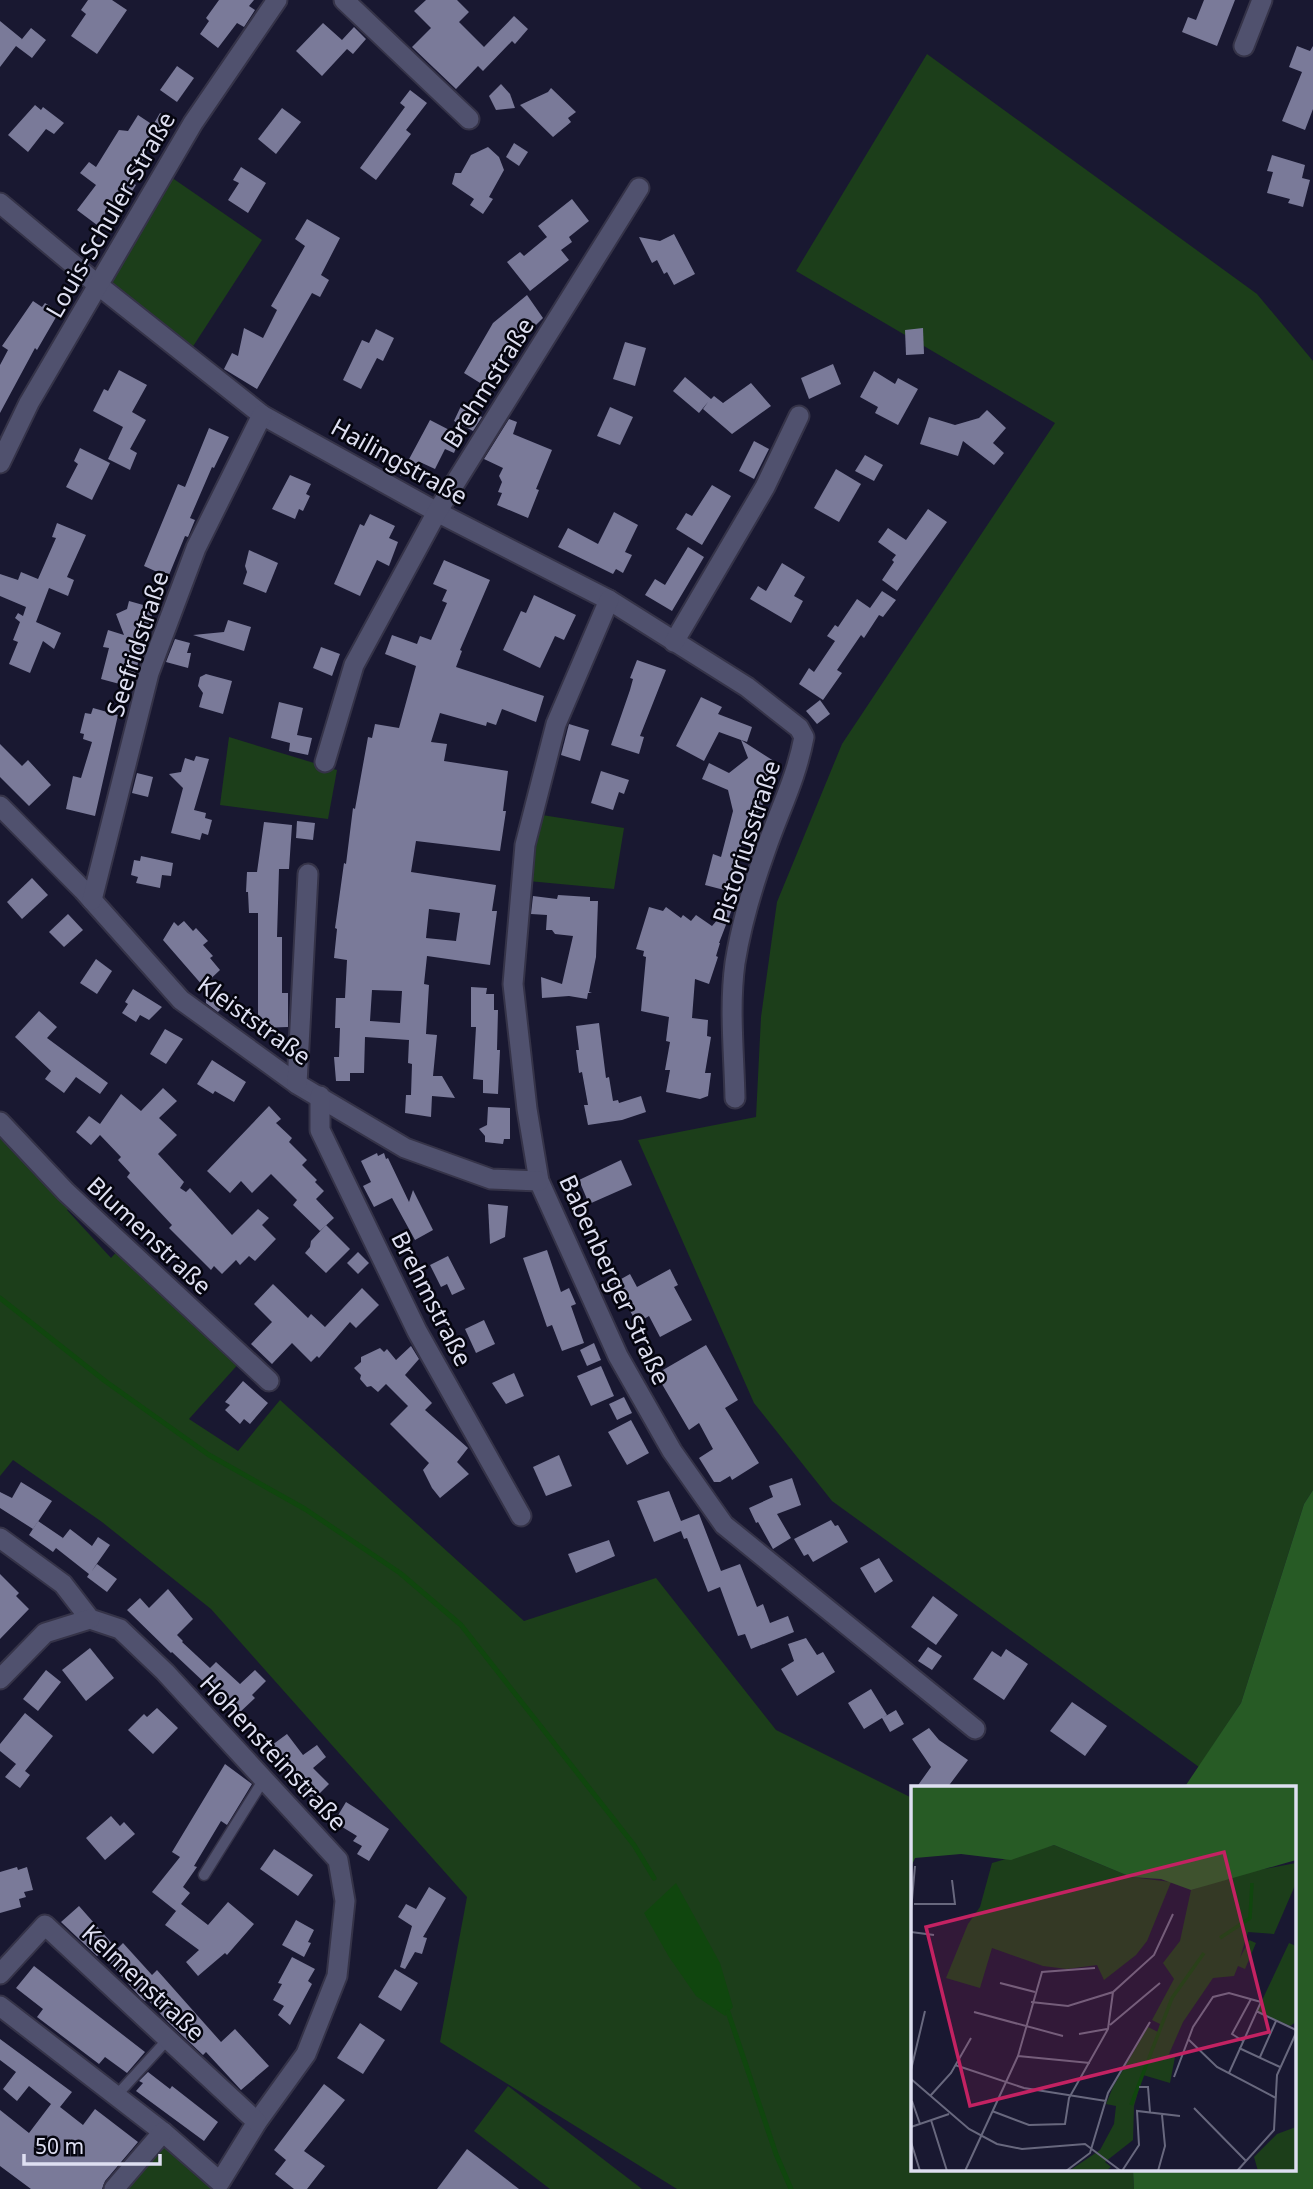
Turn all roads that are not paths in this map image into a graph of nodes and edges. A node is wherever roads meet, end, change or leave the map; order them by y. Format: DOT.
graph roads {
  1 [pos="277,0"];
  2 [pos="344,0"];
  3 [pos="1262,0"];
  4 [pos="1244,46"];
  5 [pos="470,119"];
  6 [pos="639,188"];
  7 [pos="0,203"];
  8 [pos="98,285"];
  9 [pos="262,415"];
  10 [pos="799,416"];
  11 [pos="0,463"];
  12 [pos="438,512"];
  13 [pos="609,600"];
  14 [pos="674,642"];
  15 [pos="799,728"];
  16 [pos="326,762"];
  17 [pos="0,806"];
  18 [pos="308,873"];
  19 [pos="92,900"];
  20 [pos="297,1084"];
  21 [pos="320,1096"];
  22 [pos="735,1098"];
  23 [pos="0,1122"];
  24 [pos="539,1181"];
  25 [pos="270,1381"];
  26 [pos="521,1516"];
  27 [pos="0,1538"];
  28 [pos="90,1619"];
  29 [pos="0,1679"];
  30 [pos="975,1729"];
  31 [pos="264,1779"];
  32 [pos="204,1875"];
  33 [pos="0,1974"];
  34 [pos="0,2006"];
  35 [pos="168,2039"];
  36 [pos="116,2096"];
  37 [pos="257,2122"];
  38 [pos="163,2132"];
  39 [pos="225,2185"];
  40 [pos="114,2189"];
  1 -- 8 [label="street, Louis-Schuler-Straße"];
  2 -- 5 [label="street"];
  3 -- 4 [label="street"];
  6 -- 12 [label="street, Brehmstraße"];
  7 -- 8 [label="street, Hailingstraße"];
  8 -- 9 [label="street, Hailingstraße"];
  8 -- 11 [label="street, Louis-Schuler-Straße"];
  9 -- 12 [label="street, Hailingstraße"];
  9 -- 19 [label="street, Seefridstraße"];
  10 -- 14 [label="street"];
  12 -- 13 [label="street, Hailingstraße"];
  12 -- 16 [label="street, Brehmstraße"];
  13 -- 14 [label="street, Hailingstraße"];
  13 -- 24 [label="street, Babenberger Straße"];
  14 -- 15 [label="street, Hailingstraße"];
  15 -- 22 [label="street, Pistoriusstraße"];
  17 -- 19 [label="street, Kleiststraße"];
  18 -- 20 [label="street"];
  19 -- 20 [label="street, Kleiststraße"];
  20 -- 21 [label="street, Kleiststraße"];
  21 -- 24 [label="street, Kleiststraße"];
  21 -- 26 [label="street, Brehmstraße"];
  23 -- 25 [label="street, Blumenstraße"];
  24 -- 30 [label="street, Babenberger Straße"];
  27 -- 28 [label="street"];
  28 -- 29 [label="street"];
  28 -- 31 [label="street, Hohensteinstraße"];
  31 -- 32 [label="lane"];
  31 -- 37 [label="street, Hohensteinstraße"];
  33 -- 35 [label="street, Kelmenstraße"];
  34 -- 36 [label="street"];
  35 -- 36 [label="lane"];
  35 -- 37 [label="street, Kelmenstraße"];
  36 -- 38 [label="street"];
  37 -- 39 [label="street, Hohensteinstraße"];
  38 -- 39 [label="street"];
  38 -- 40 [label="street"];
}
